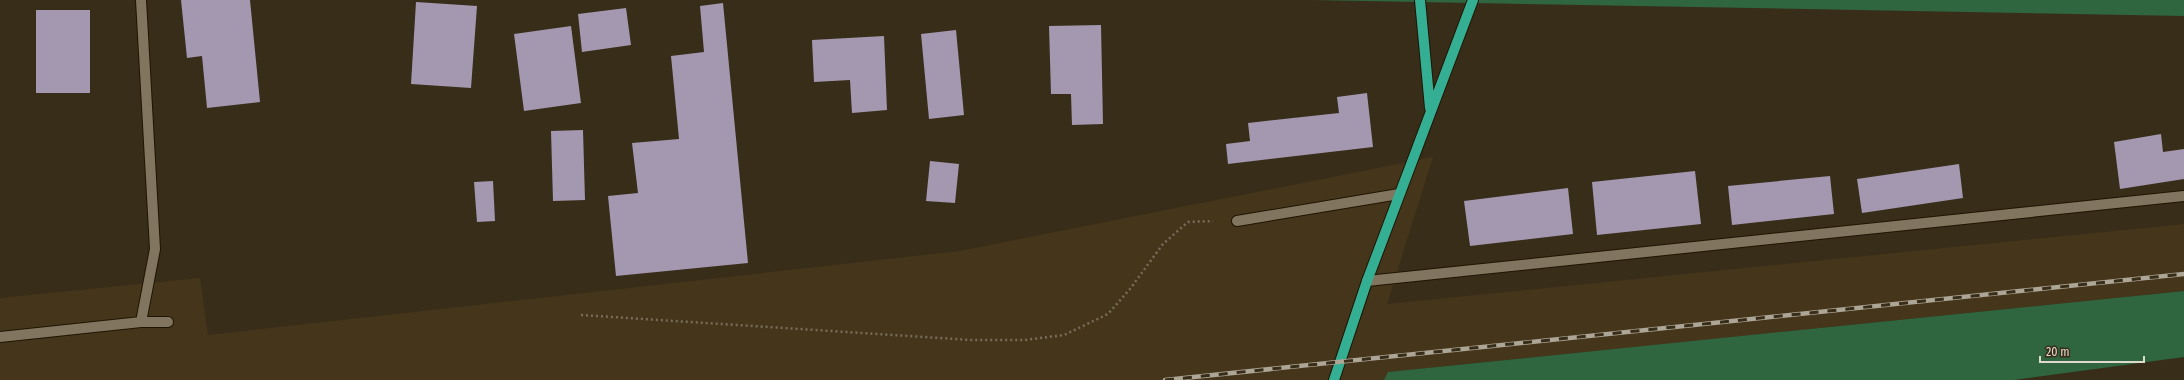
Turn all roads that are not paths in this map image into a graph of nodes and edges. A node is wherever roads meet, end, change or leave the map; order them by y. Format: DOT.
graph roads {
  1 [pos="141,0"];
  2 [pos="1420,0"];
  3 [pos="1473,0"];
  4 [pos="1430,111"];
  5 [pos="1399,194"];
  6 [pos="2184,196"];
  7 [pos="1237,221"];
  8 [pos="1367,281"];
  9 [pos="141,322"];
  10 [pos="168,322"];
  11 [pos="0,337"];
  12 [pos="1334,380"];
  1 -- 9 [label="street"];
  2 -- 4 [label="main road"];
  3 -- 4 [label="main road"];
  4 -- 5 [label="main road"];
  5 -- 7 [label="street"];
  5 -- 8 [label="main road"];
  6 -- 8 [label="street"];
  8 -- 12 [label="main road"];
  9 -- 10 [label="street"];
  9 -- 11 [label="street"];
}
